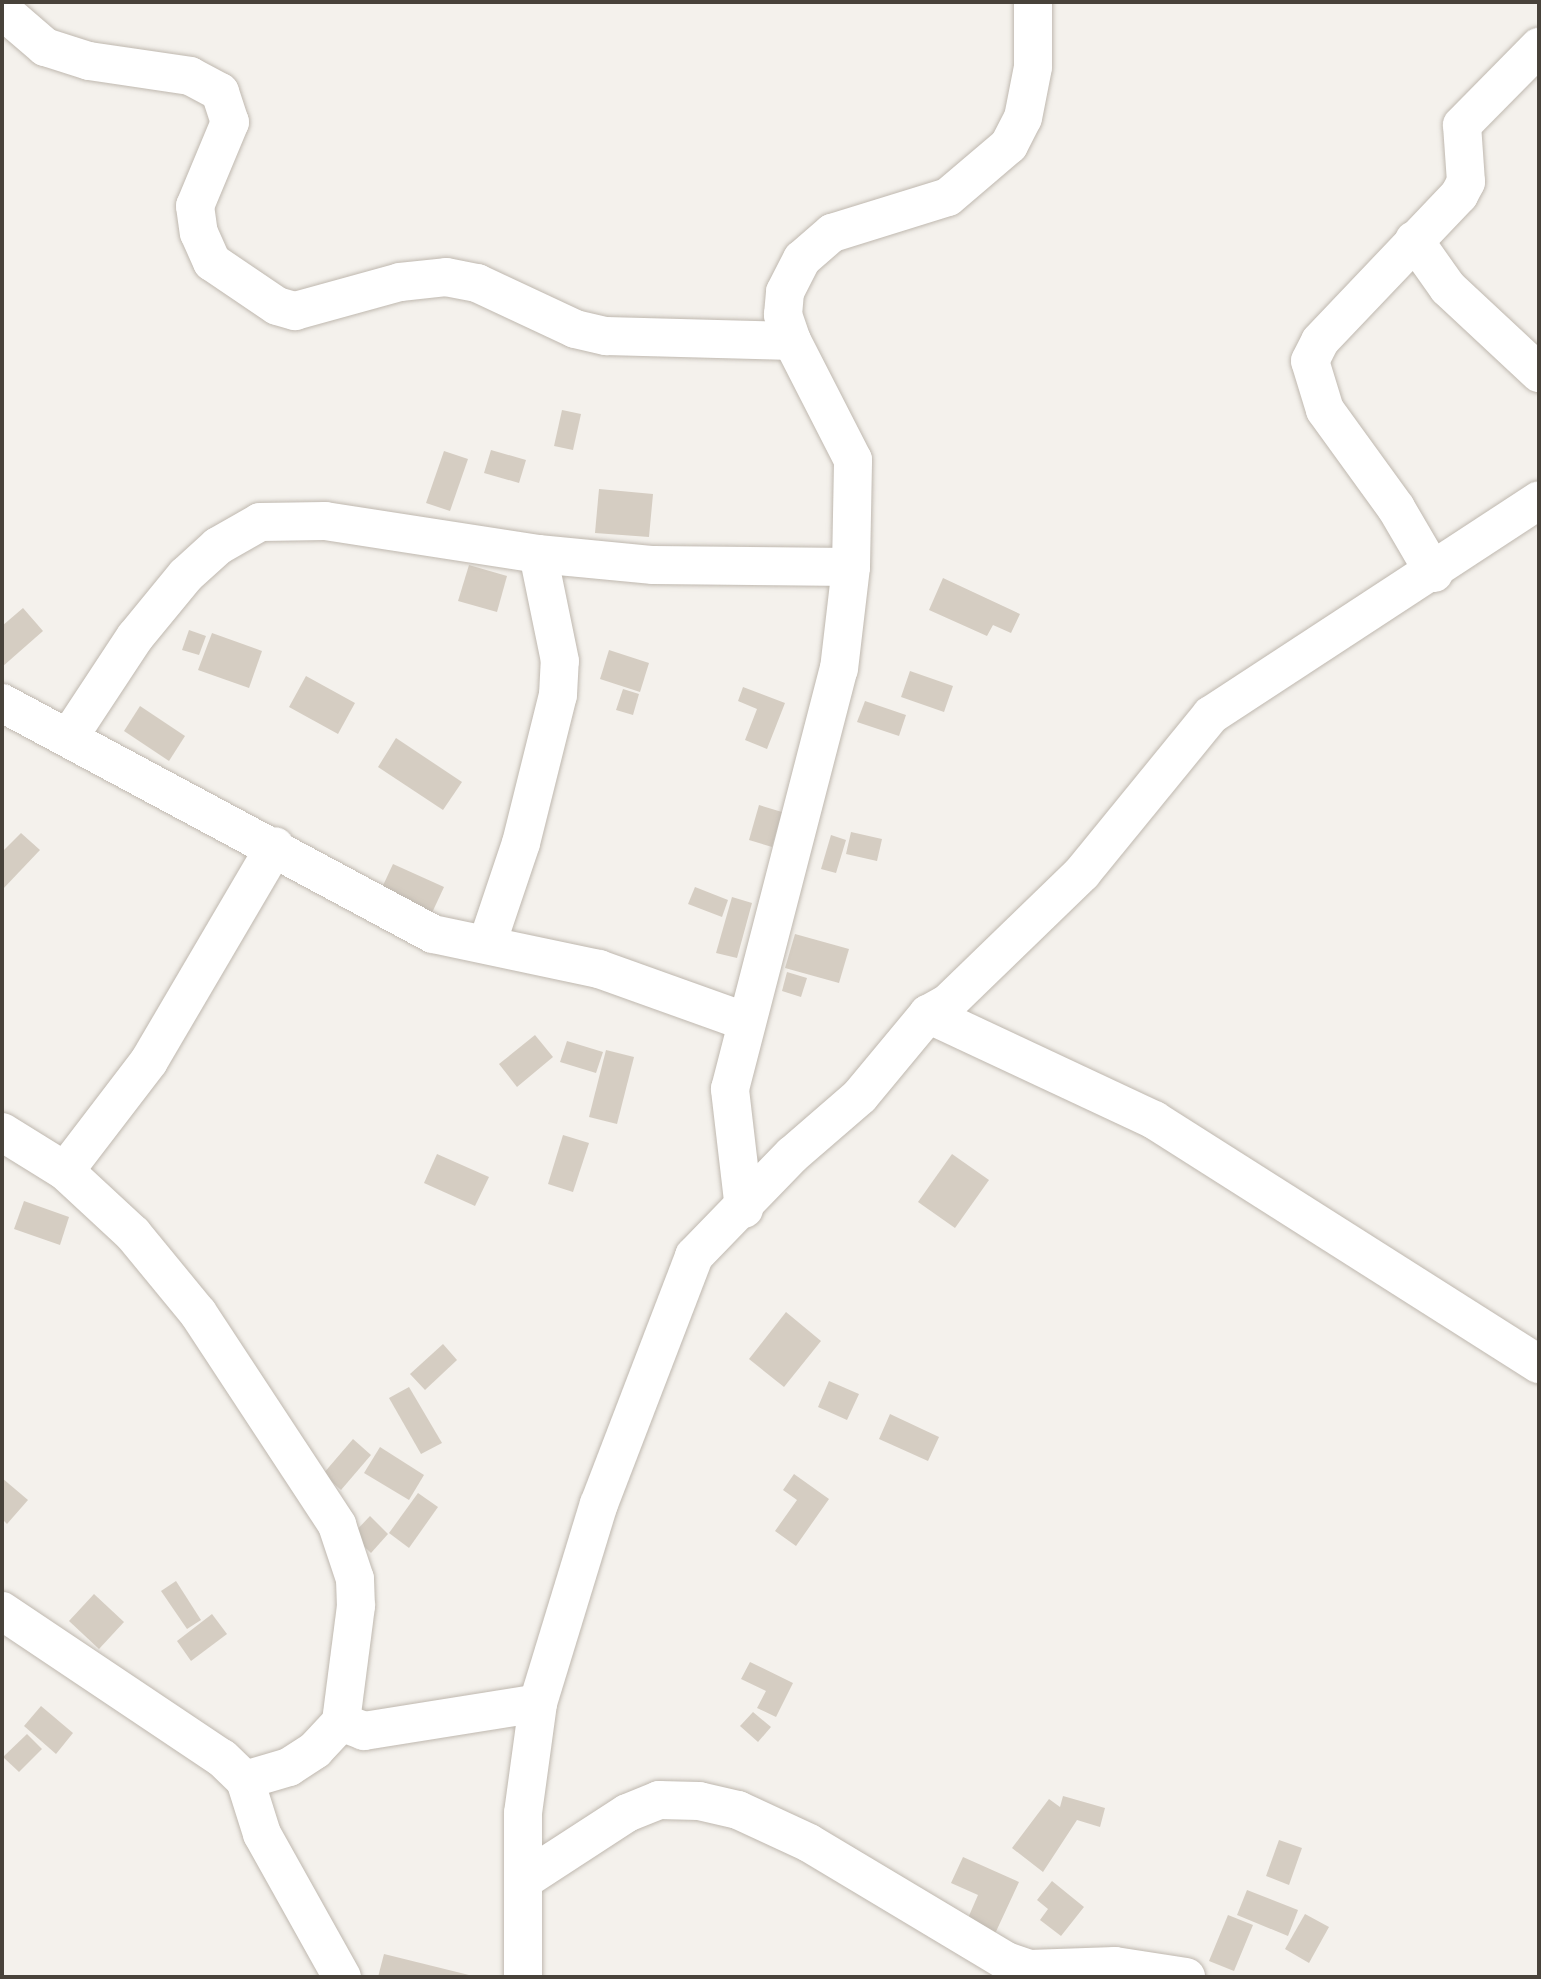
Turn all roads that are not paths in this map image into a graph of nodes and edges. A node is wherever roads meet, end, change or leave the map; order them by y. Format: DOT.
graph roads {
  1 [pos="1033,2"];
  2 [pos="2,10"];
  3 [pos="1539,47"];
  4 [pos="1414,240"];
  5 [pos="792,341"];
  6 [pos="1539,373"];
  7 [pos="1539,500"];
  8 [pos="538,554"];
  9 [pos="851,567"];
  10 [pos="1434,573"];
  11 [pos="2,702"];
  12 [pos="69,737"];
  13 [pos="275,846"];
  14 [pos="486,944"];
  15 [pos="928,1014"];
  16 [pos="744,1021"];
  17 [pos="2,1132"];
  18 [pos="65,1171"];
  19 [pos="744,1209"];
  20 [pos="1539,1364"];
  21 [pos="2,1611"];
  22 [pos="538,1703"];
  23 [pos="341,1722"];
  24 [pos="245,1780"];
  25 [pos="527,1878"];
  26 [pos="342,1977"];
  27 [pos="523,1977"];
  28 [pos="1186,1977"];
  1 -- 5 [label="street"];
  2 -- 5 [label="street"];
  3 -- 4 [label="street"];
  4 -- 6 [label="street"];
  4 -- 10 [label="street"];
  5 -- 9 [label="street"];
  7 -- 10 [label="street"];
  8 -- 9 [label="street"];
  8 -- 12 [label="street"];
  8 -- 14 [label="street"];
  9 -- 16 [label="street"];
  10 -- 15 [label="street"];
  11 -- 12 [label="street"];
  12 -- 13 [label="street"];
  13 -- 14 [label="street"];
  13 -- 18 [label="street"];
  14 -- 16 [label="street"];
  15 -- 19 [label="street"];
  15 -- 20 [label="street"];
  16 -- 19 [label="street"];
  17 -- 18 [label="street"];
  18 -- 23 [label="street"];
  19 -- 22 [label="street"];
  21 -- 24 [label="street"];
  22 -- 23 [label="street"];
  22 -- 25 [label="street"];
  23 -- 24 [label="street"];
  24 -- 26 [label="street"];
  25 -- 27 [label="street"];
  25 -- 28 [label="street"];
}
